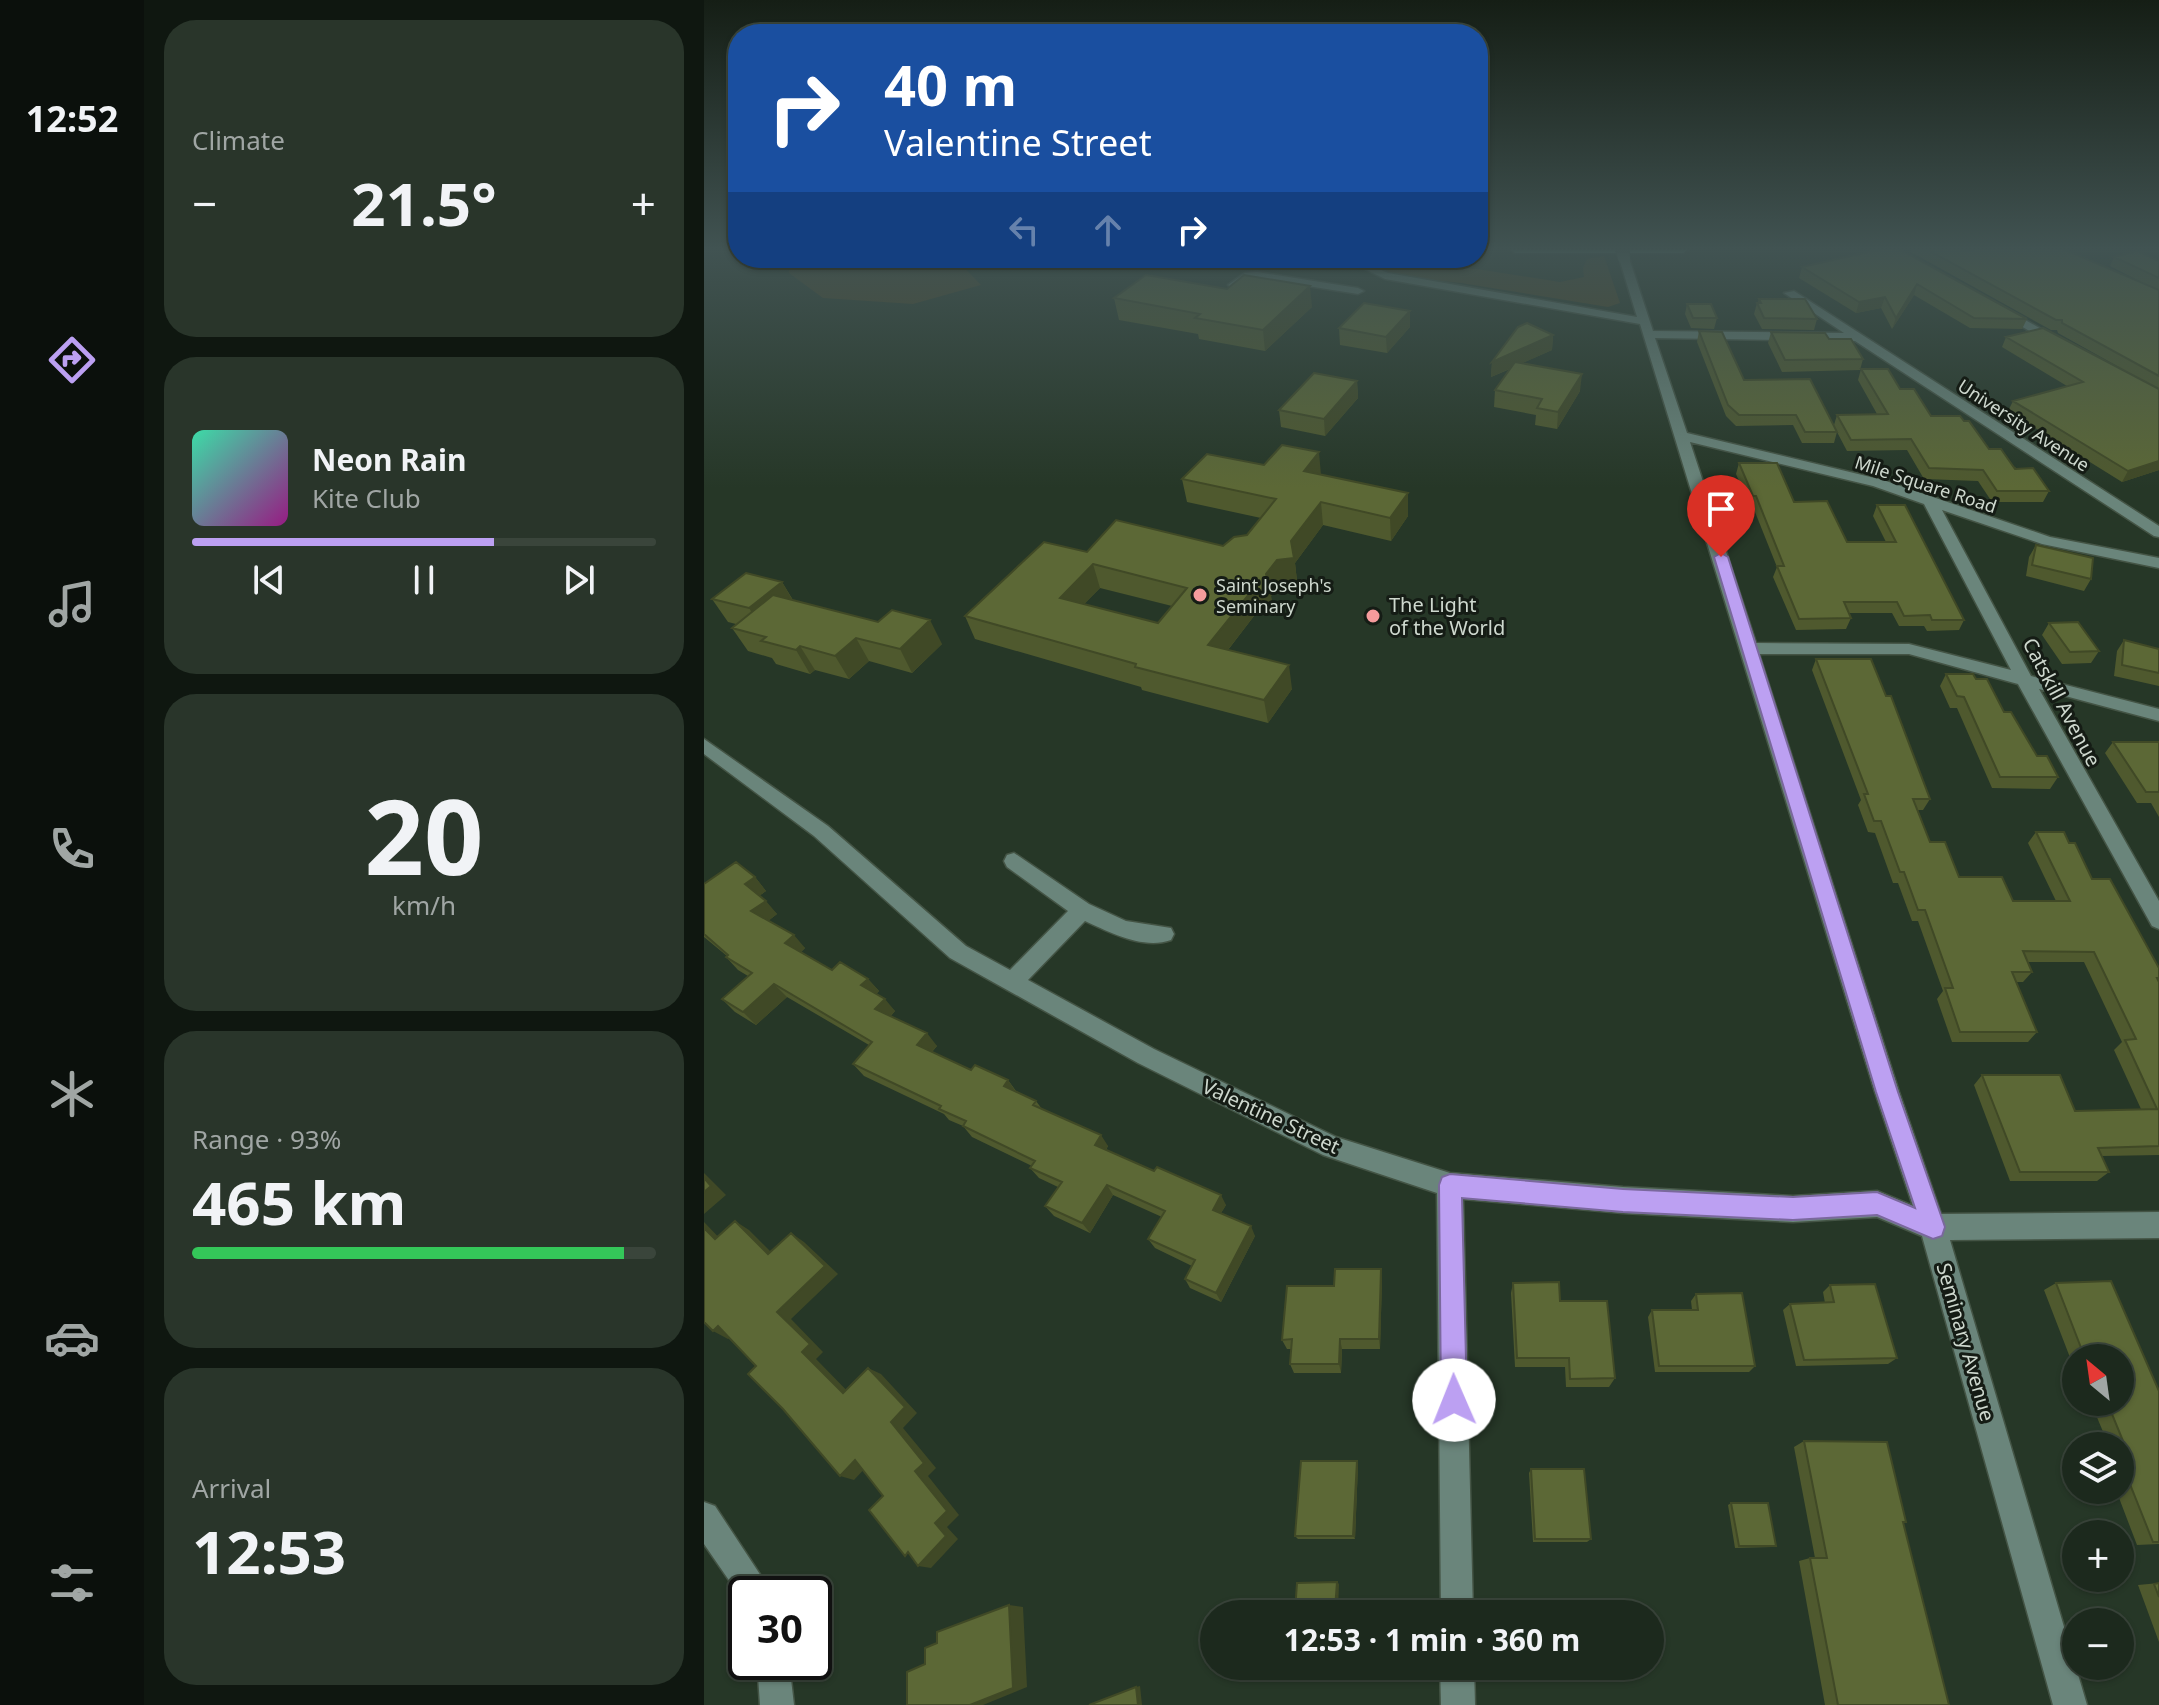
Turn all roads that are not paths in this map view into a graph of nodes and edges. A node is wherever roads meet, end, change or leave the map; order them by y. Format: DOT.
graph roads {
  1 [pos="1647,328"];
  2 [pos="1660,329"];
  3 [pos="1843,329"];
  4 [pos="2034,329"];
  5 [pos="1856,337"];
  6 [pos="2075,352"];
  7 [pos="1682,436"];
  8 [pos="1931,503"];
  9 [pos="2159,533"];
  10 [pos="2159,563"];
  11 [pos="1749,648"];
  12 [pos="2024,679"];
  13 [pos="2159,715"];
  14 [pos="704,745"];
  15 [pos="1014,861"];
  16 [pos="1082,910"];
  17 [pos="2159,920"];
  18 [pos="1163,934"];
  19 [pos="1012,982"];
  20 [pos="1450,1185"];
  21 [pos="2159,1225"];
  22 [pos="1933,1227"];
  23 [pos="704,1517"];
  24 [pos="745,1576"];
  25 [pos="1457,1600"];
  26 [pos="775,1680"];
  27 [pos="1457,1680"];
  28 [pos="777,1705"];
  29 [pos="1458,1705"];
  30 [pos="2070,1705"];
  1 -- 7 [label="street, Seminary Avenue"];
  2 -- 5 [label="street"];
  3 -- 5 [label="street, University Avenue"];
  4 -- 6 [label="street"];
  5 -- 9 [label="street, University Avenue"];
  7 -- 8 [label="street, Mile Square Road"];
  7 -- 11 [label="street, Seminary Avenue"];
  8 -- 10 [label="street, Mile Square Road"];
  8 -- 12 [label="street, Catskill Avenue"];
  11 -- 12 [label="street"];
  11 -- 22 [label="street, Seminary Avenue"];
  12 -- 13 [label="street"];
  12 -- 17 [label="street, Catskill Avenue"];
  14 -- 19 [label="street, Valentine Street"];
  15 -- 16 [label="street"];
  16 -- 18 [label="street"];
  16 -- 19 [label="street"];
  19 -- 20 [label="street, Valentine Street"];
  20 -- 22 [label="street, Valentine Street"];
  20 -- 25 [label="street"];
  21 -- 22 [label="street"];
  22 -- 30 [label="street, Seminary Avenue"];
  23 -- 24 [label="street"];
  26 -- 28 [label="street"];
  27 -- 29 [label="street"];
}
